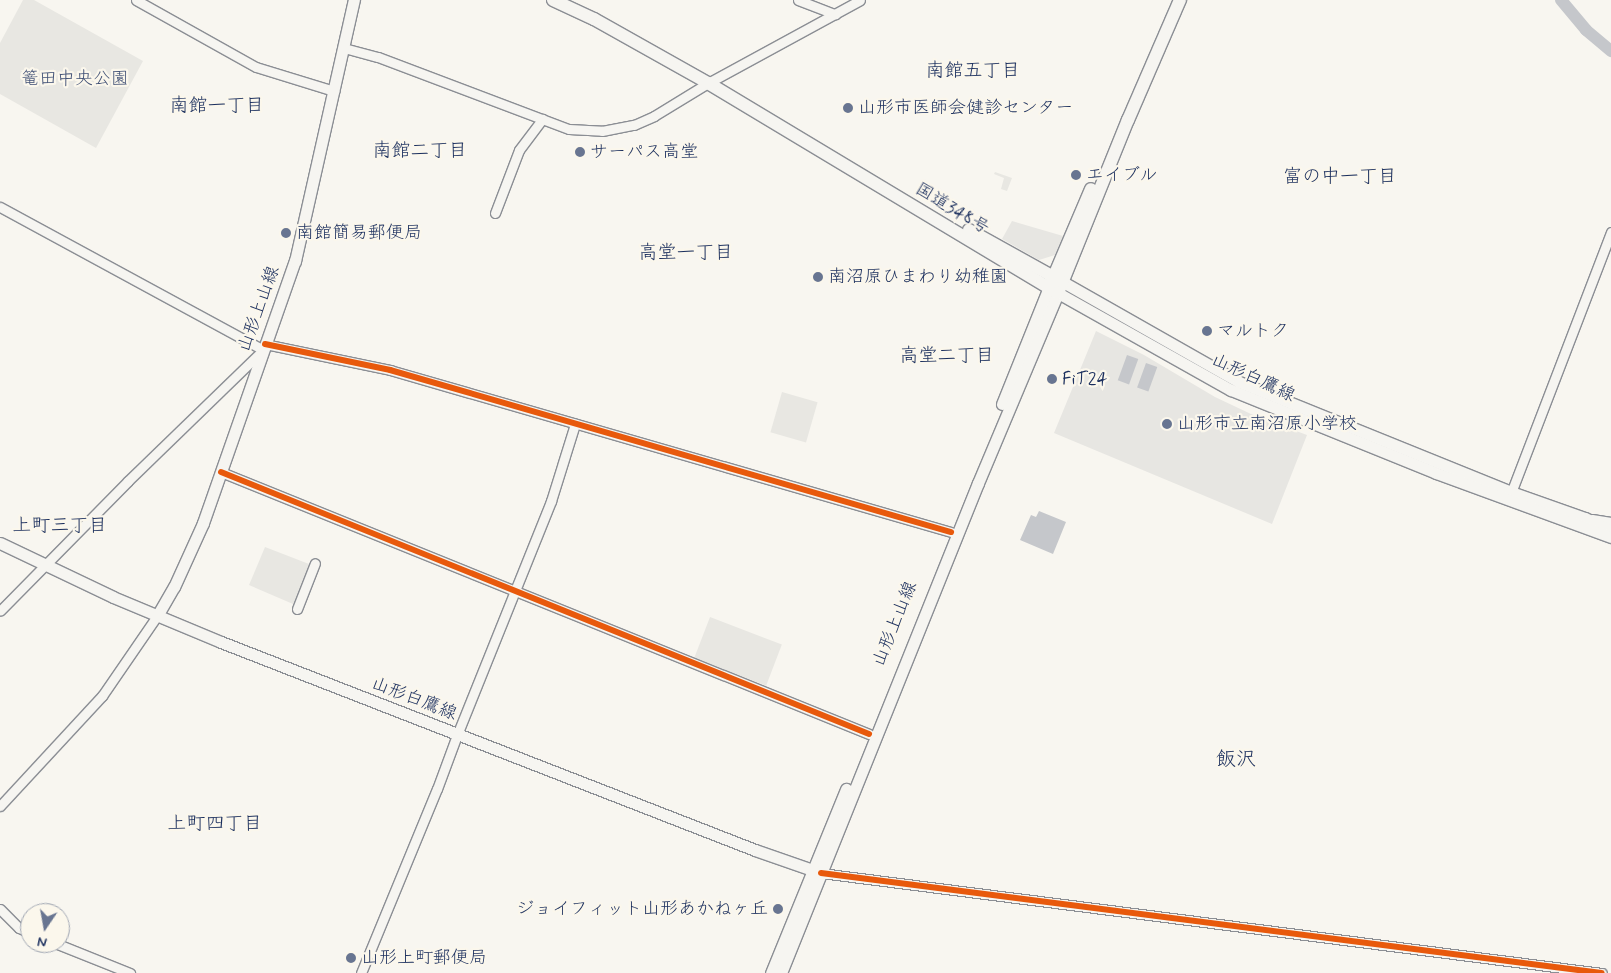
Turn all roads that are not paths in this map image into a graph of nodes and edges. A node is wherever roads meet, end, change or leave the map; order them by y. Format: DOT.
graph roads {
  1 [pos="136,0"];
  2 [pos="354,0"];
  3 [pos="553,0"];
  4 [pos="566,0"];
  5 [pos="798,0"];
  6 [pos="860,0"];
  7 [pos="1172,0"];
  8 [pos="1180,0"];
  9 [pos="835,14"];
  10 [pos="344,48"];
  11 [pos="711,81"];
  12 [pos="334,91"];
  13 [pos="542,119"];
  14 [pos="0,207"];
  15 [pos="495,213"];
  16 [pos="1611,232"];
  17 [pos="1056,285"];
  18 [pos="264,347"];
  19 [pos="575,424"];
  20 [pos="221,472"];
  21 [pos="1510,496"];
  22 [pos="1585,518"];
  23 [pos="1611,522"];
  24 [pos="1611,531"];
  25 [pos="951,532"];
  26 [pos="1611,537"];
  27 [pos="0,542"];
  28 [pos="315,563"];
  29 [pos="46,564"];
  30 [pos="514,591"];
  31 [pos="297,609"];
  32 [pos="0,611"];
  33 [pos="157,616"];
  34 [pos="869,734"];
  35 [pos="457,735"];
  36 [pos="0,806"];
  37 [pos="816,872"];
  38 [pos="0,909"];
  39 [pos="20,928"];
  40 [pos="70,949"];
  41 [pos="130,973"];
  42 [pos="361,973"];
  43 [pos="772,973"];
  44 [pos="780,973"];
  45 [pos="1602,973"];
  1 -- 12 [label="street"];
  2 -- 10 [label="main road, 山形上山線"];
  3 -- 11 [label="highway, 国道348号"];
  4 -- 11 [label="highway, 国道348号"];
  5 -- 9 [label="street"];
  6 -- 9 [label="street"];
  7 -- 17 [label="highway"];
  8 -- 17 [label="highway"];
  9 -- 11 [label="street"];
  10 -- 12 [label="main road, 山形上山線"];
  10 -- 13 [label="street"];
  11 -- 13 [label="street"];
  11 -- 17 [label="highway, 国道348号"];
  12 -- 18 [label="main road, 山形上山線"];
  13 -- 15 [label="street"];
  14 -- 18 [label="street"];
  16 -- 21 [label="street"];
  17 -- 21 [label="main road, 山形白鷹線"];
  17 -- 25 [label="main road, 山形上山線"];
  17 -- 37 [label="main road, 山形上山線"];
  18 -- 19 [label="street"];
  18 -- 20 [label="main road, 山形上山線"];
  18 -- 29 [label="street"];
  19 -- 25 [label="street"];
  19 -- 30 [label="street"];
  20 -- 30 [label="street"];
  20 -- 33 [label="main road, 山形上山線"];
  21 -- 22 [label="main road, 山形白鷹線"];
  21 -- 26 [label="main road, 山形白鷹線"];
  22 -- 23 [label="street"];
  22 -- 24 [label="main road, 山形白鷹線"];
  25 -- 34 [label="main road, 山形上山線"];
  27 -- 29 [label="main road, 山形白鷹線"];
  28 -- 31 [label="street"];
  29 -- 32 [label="street"];
  29 -- 33 [label="main road, 山形白鷹線"];
  30 -- 34 [label="street"];
  30 -- 35 [label="street"];
  33 -- 35 [label="main road, 山形白鷹線"];
  33 -- 36 [label="street"];
  34 -- 37 [label="main road, 山形上山線"];
  35 -- 37 [label="main road, 山形白鷹線"];
  35 -- 42 [label="street"];
  37 -- 43 [label="main road, 山形上山線"];
  37 -- 44 [label="main road, 山形上山線"];
  37 -- 45 [label="street"];
  38 -- 39 [label="street"];
  40 -- 41 [label="street"];
}
